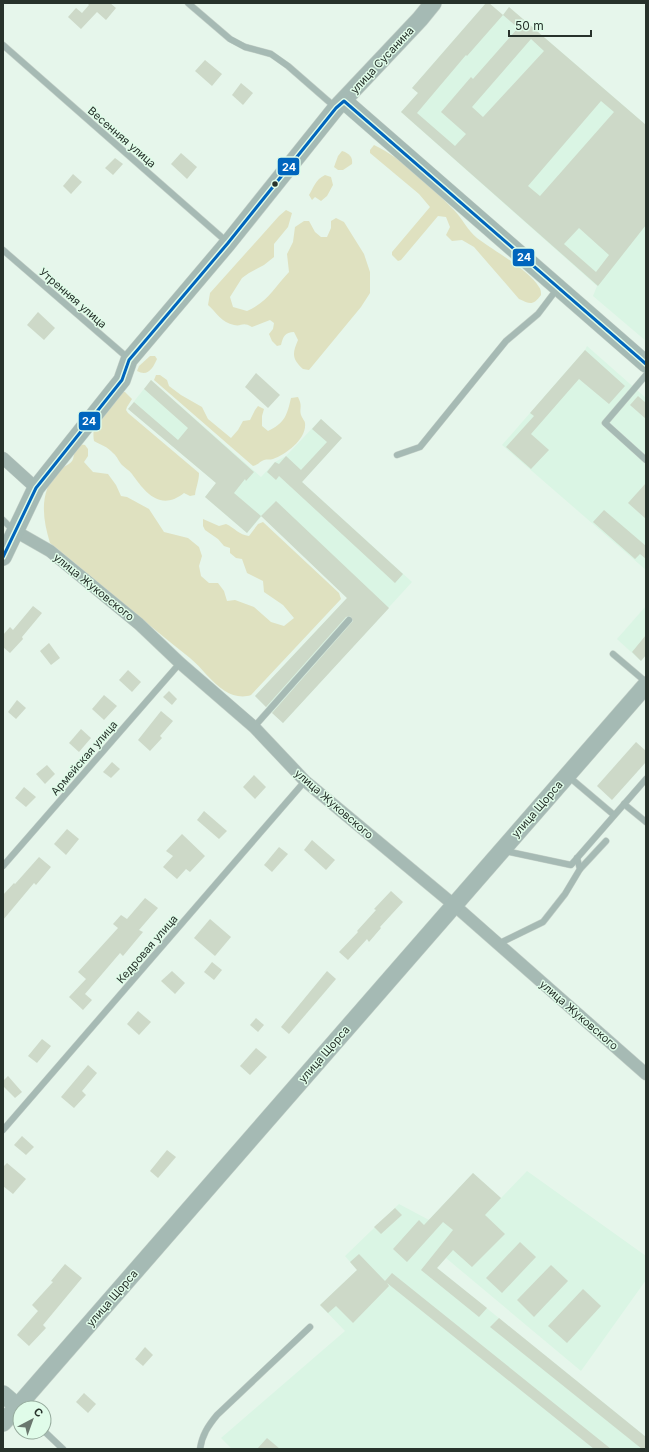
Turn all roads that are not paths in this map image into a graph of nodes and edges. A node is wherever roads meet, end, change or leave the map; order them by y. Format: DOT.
graph roads {
  1 [pos="188,3"];
  2 [pos="433,3"];
  3 [pos="3,45"];
  4 [pos="340,104"];
  5 [pos="228,243"];
  6 [pos="3,250"];
  7 [pos="558,288"];
  8 [pos="129,360"];
  9 [pos="646,364"];
  10 [pos="646,375"];
  11 [pos="397,454"];
  12 [pos="3,458"];
  13 [pos="646,460"];
  14 [pos="36,488"];
  15 [pos="9,526"];
  16 [pos="3,557"];
  17 [pos="349,620"];
  18 [pos="612,654"];
  19 [pos="180,663"];
  20 [pos="646,683"];
  21 [pos="254,727"];
  22 [pos="567,775"];
  23 [pos="646,779"];
  24 [pos="305,781"];
  25 [pos="624,804"];
  26 [pos="614,815"];
  27 [pos="646,822"];
  28 [pos="606,841"];
  29 [pos="501,851"];
  30 [pos="578,858"];
  31 [pos="3,866"];
  32 [pos="580,869"];
  33 [pos="454,905"];
  34 [pos="498,944"];
  35 [pos="646,1074"];
  36 [pos="3,1130"];
  37 [pos="310,1327"];
  38 [pos="3,1394"];
  39 [pos="26,1400"];
  40 [pos="12,1402"];
  41 [pos="12,1415"];
  42 [pos="3,1423"];
  43 [pos="52,1439"];
  44 [pos="63,1449"];
  45 [pos="200,1449"];
  1 -- 4 [label="lane"];
  2 -- 4 [label="street, улица Сусанина"];
  3 -- 5 [label="lane, Весенняя улица"];
  4 -- 5 [label="street, улица Сусанина"];
  4 -- 7 [label="street"];
  5 -- 8 [label="street, улица Сусанина"];
  6 -- 8 [label="lane, Утренняя улица"];
  7 -- 9 [label="street"];
  7 -- 11 [label="lane"];
  8 -- 14 [label="street, улица Сусанина"];
  10 -- 13 [label="lane"];
  12 -- 14 [label="street"];
  14 -- 15 [label="street, улица Сусанина"];
  15 -- 16 [label="street, улица Сусанина"];
  15 -- 19 [label="street, улица Жуковского"];
  17 -- 21 [label="lane"];
  18 -- 20 [label="lane"];
  19 -- 21 [label="street, улица Жуковского"];
  19 -- 31 [label="lane, Армейская улица"];
  20 -- 22 [label="street, улица Щорса"];
  21 -- 24 [label="street, улица Жуковского"];
  22 -- 26 [label="lane"];
  22 -- 29 [label="street, улица Щорса"];
  23 -- 25 [label="lane"];
  24 -- 33 [label="street, улица Жуковского"];
  24 -- 36 [label="lane, Кедровая улица"];
  25 -- 26 [label="lane"];
  25 -- 27 [label="lane"];
  26 -- 30 [label="lane"];
  28 -- 32 [label="lane"];
  29 -- 30 [label="lane"];
  29 -- 33 [label="street, улица Щорса"];
  30 -- 32 [label="lane"];
  32 -- 34 [label="lane"];
  33 -- 34 [label="street, улица Жуковского"];
  33 -- 39 [label="street, улица Щорса"];
  34 -- 35 [label="street, улица Жуковского"];
  37 -- 45 [label="lane"];
  38 -- 40 [label="street"];
  41 -- 42 [label="street, улица Щорса"];
  43 -- 44 [label="lane"];
}
